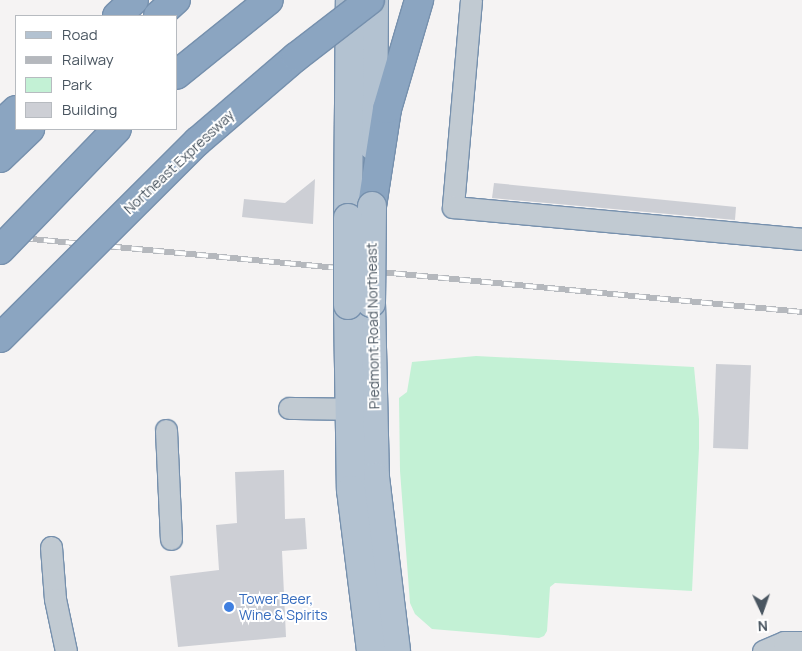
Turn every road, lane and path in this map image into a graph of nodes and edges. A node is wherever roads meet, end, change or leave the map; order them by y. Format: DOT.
graph roads {
  1 [pos="134,0"];
  2 [pos="176,0"];
  3 [pos="269,0"];
  4 [pos="350,0"];
  5 [pos="372,0"];
  6 [pos="419,0"];
  7 [pos="471,0"];
  8 [pos="117,15"];
  9 [pos="159,15"];
  10 [pos="178,73"];
  11 [pos="15,116"];
  12 [pos="116,130"];
  13 [pos="11,139"];
  14 [pos="372,206"];
  15 [pos="802,239"];
  16 [pos="0,250"];
  17 [pos="360,304"];
  18 [pos="0,338"];
  19 [pos="289,408"];
  20 [pos="350,409"];
  21 [pos="166,430"];
  22 [pos="171,539"];
  23 [pos="50,547"];
  24 [pos="802,642"];
  25 [pos="66,651"];
  26 [pos="371,651"];
  27 [pos="396,651"];
  28 [pos="762,651"];
  1 -- 8 [label="highway"];
  2 -- 9 [label="highway"];
  3 -- 10 [label="highway"];
  4 -- 17 [label="main road, Piedmont Road Northeast, bridge"];
  5 -- 14 [label="main road, Piedmont Road Northeast"];
  5 -- 18 [label="highway, Northeast Expressway, bridge"];
  6 -- 14 [label="highway"];
  7 -- 15 [label="street"];
  11 -- 13 [label="highway"];
  12 -- 16 [label="highway, bridge"];
  14 -- 17 [label="main road, Piedmont Road Northeast, bridge"];
  17 -- 20 [label="main road, Piedmont Road Northeast"];
  17 -- 27 [label="main road, Piedmont Road Northeast"];
  19 -- 20 [label="street"];
  20 -- 26 [label="main road, Piedmont Road Northeast"];
  21 -- 22 [label="street"];
  23 -- 25 [label="street"];
  24 -- 28 [label="street"];
}
